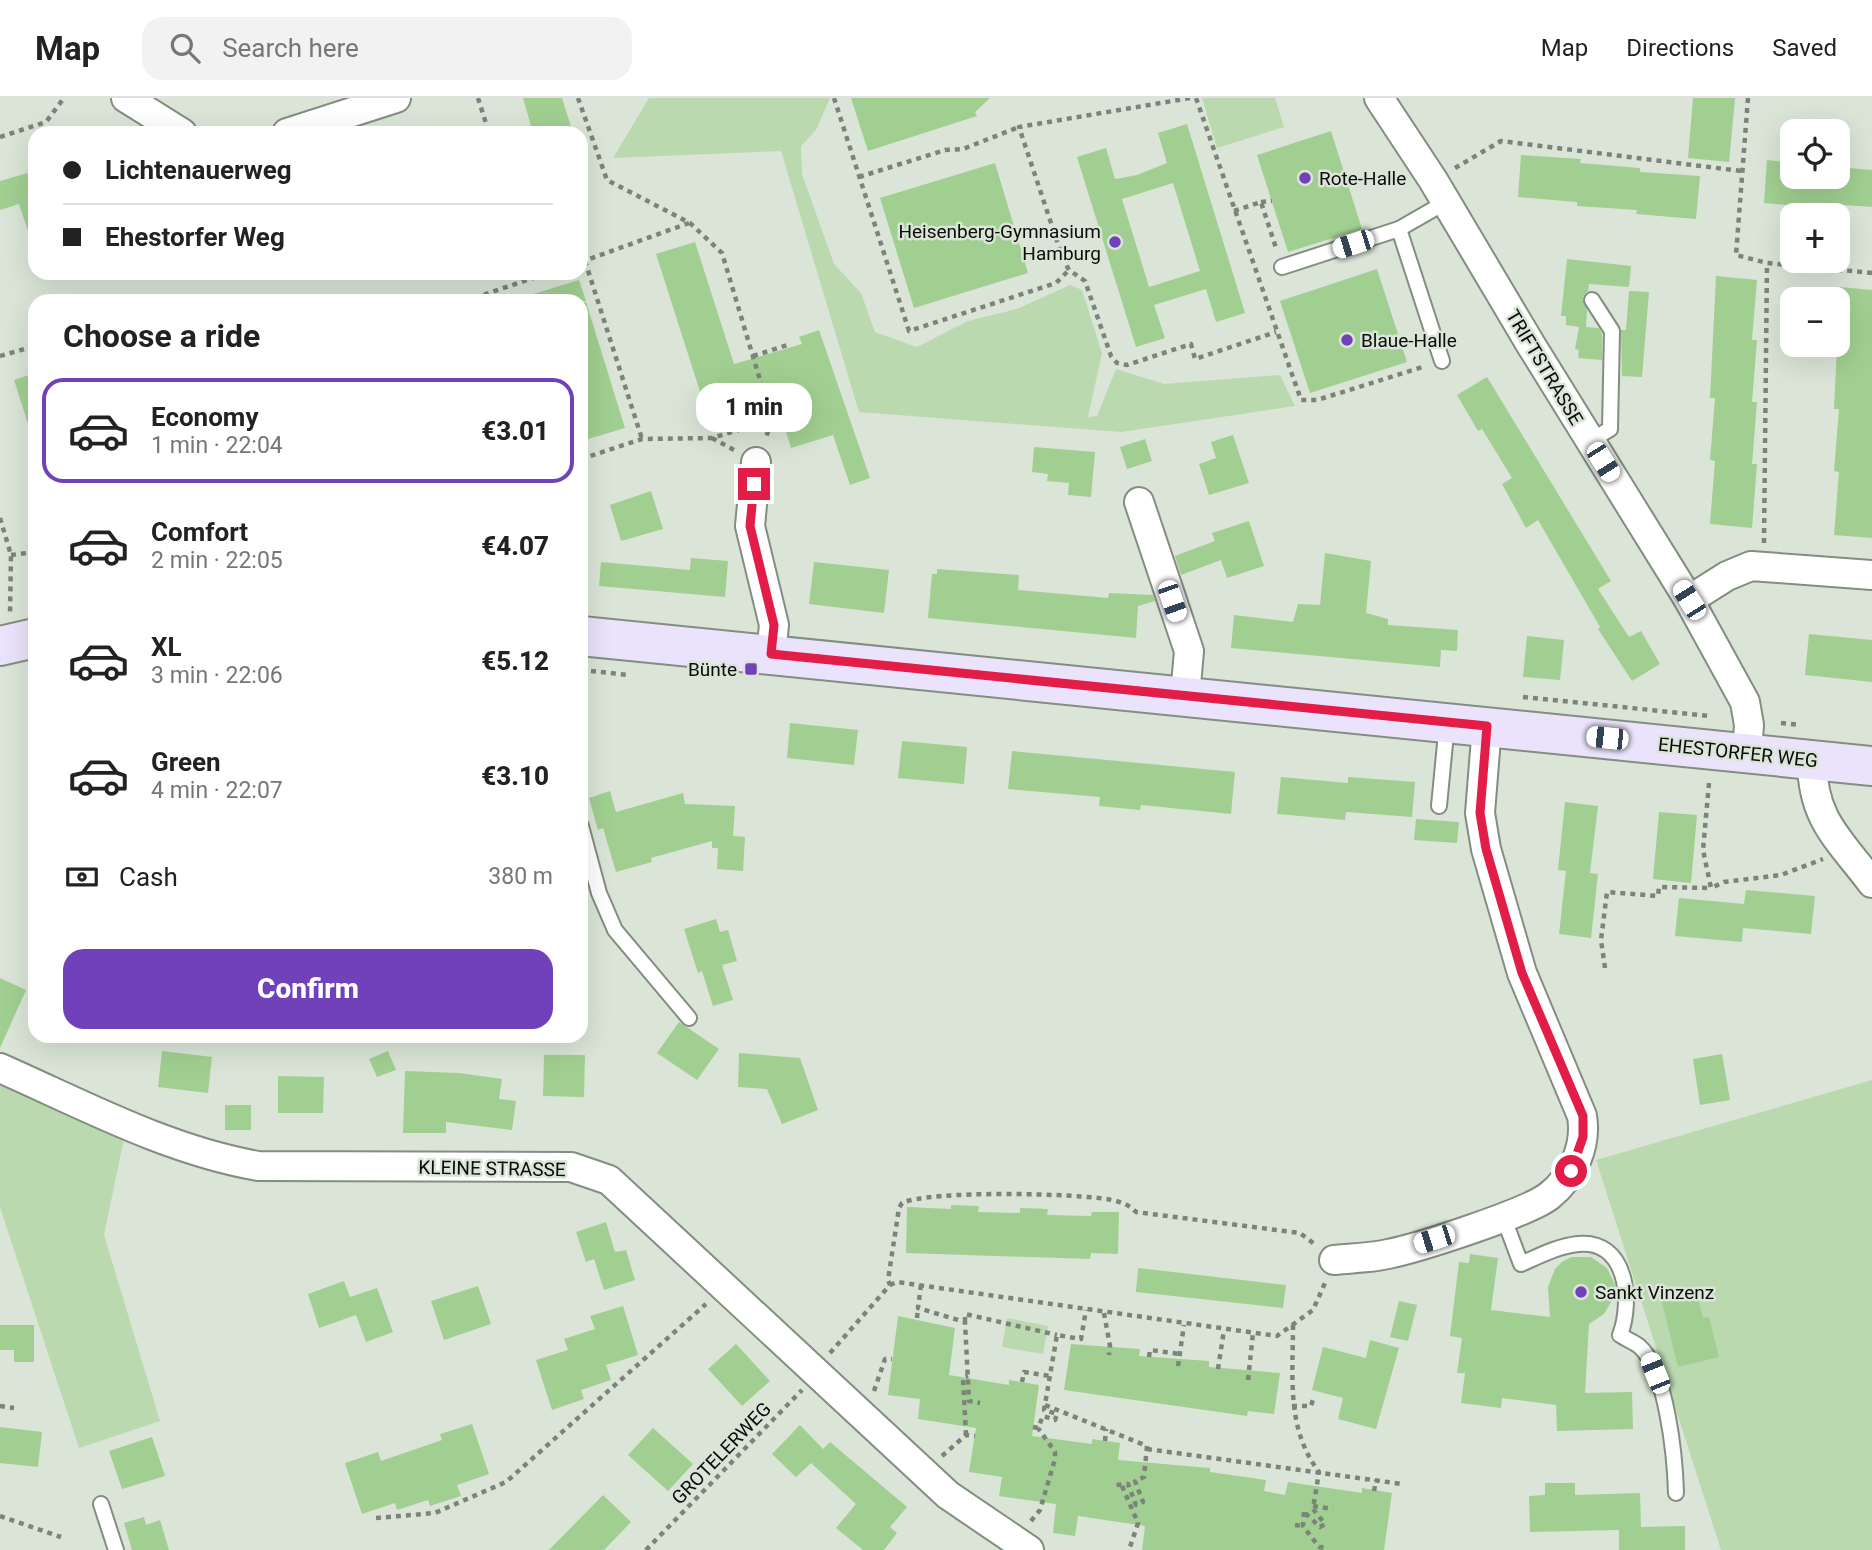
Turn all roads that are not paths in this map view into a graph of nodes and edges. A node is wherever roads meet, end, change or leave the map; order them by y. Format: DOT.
graph roads {
  1 [pos="126,98"];
  2 [pos="397,98"];
  3 [pos="1379,98"];
  4 [pos="171,126"];
  5 [pos="309,126"];
  6 [pos="1446,202"];
  7 [pos="1399,229"];
  8 [pos="1282,267"];
  9 [pos="1592,300"];
  10 [pos="1442,361"];
  11 [pos="1590,441"];
  12 [pos="756,462"];
  13 [pos="1139,502"];
  14 [pos="1872,575"];
  15 [pos="1689,600"];
  16 [pos="588,637"];
  17 [pos="771,654"];
  18 [pos="1185,696"];
  19 [pos="1447,722"];
  20 [pos="1487,726"];
  21 [pos="1747,752"];
  22 [pos="1812,760"];
  23 [pos="1872,766"];
  24 [pos="1439,806"];
  25 [pos="588,852"];
  26 [pos="1872,883"];
  27 [pos="689,1018"];
  28 [pos="0,1068"];
  29 [pos="1503,1216"];
  30 [pos="1334,1260"];
  31 [pos="1676,1493"];
  32 [pos="101,1504"];
  33 [pos="1022,1545"];
  34 [pos="116,1550"];
  1 -- 4 [label="street"];
  2 -- 5 [label="street"];
  3 -- 6 [label="street, TRIFTSTRASSE"];
  6 -- 7 [label="lane"];
  6 -- 11 [label="street, TRIFTSTRASSE"];
  7 -- 8 [label="lane"];
  7 -- 10 [label="lane"];
  9 -- 11 [label="lane"];
  11 -- 15 [label="street, TRIFTSTRASSE"];
  12 -- 17 [label="street"];
  13 -- 18 [label="street"];
  14 -- 15 [label="street"];
  15 -- 21 [label="street, TRIFTSTRASSE"];
  16 -- 17 [label="main road, EHESTORFER WEG"];
  17 -- 18 [label="main road, EHESTORFER WEG"];
  18 -- 19 [label="main road, EHESTORFER WEG"];
  19 -- 20 [label="main road, EHESTORFER WEG"];
  19 -- 24 [label="lane"];
  20 -- 21 [label="main road, EHESTORFER WEG"];
  20 -- 29 [label="street"];
  21 -- 22 [label="main road, EHESTORFER WEG"];
  22 -- 23 [label="main road, EHESTORFER WEG"];
  22 -- 26 [label="street"];
  25 -- 27 [label="lane"];
  28 -- 33 [label="street, KLEINE STRASSE"];
  29 -- 30 [label="street"];
  29 -- 31 [label="lane"];
  32 -- 34 [label="lane"];
}
